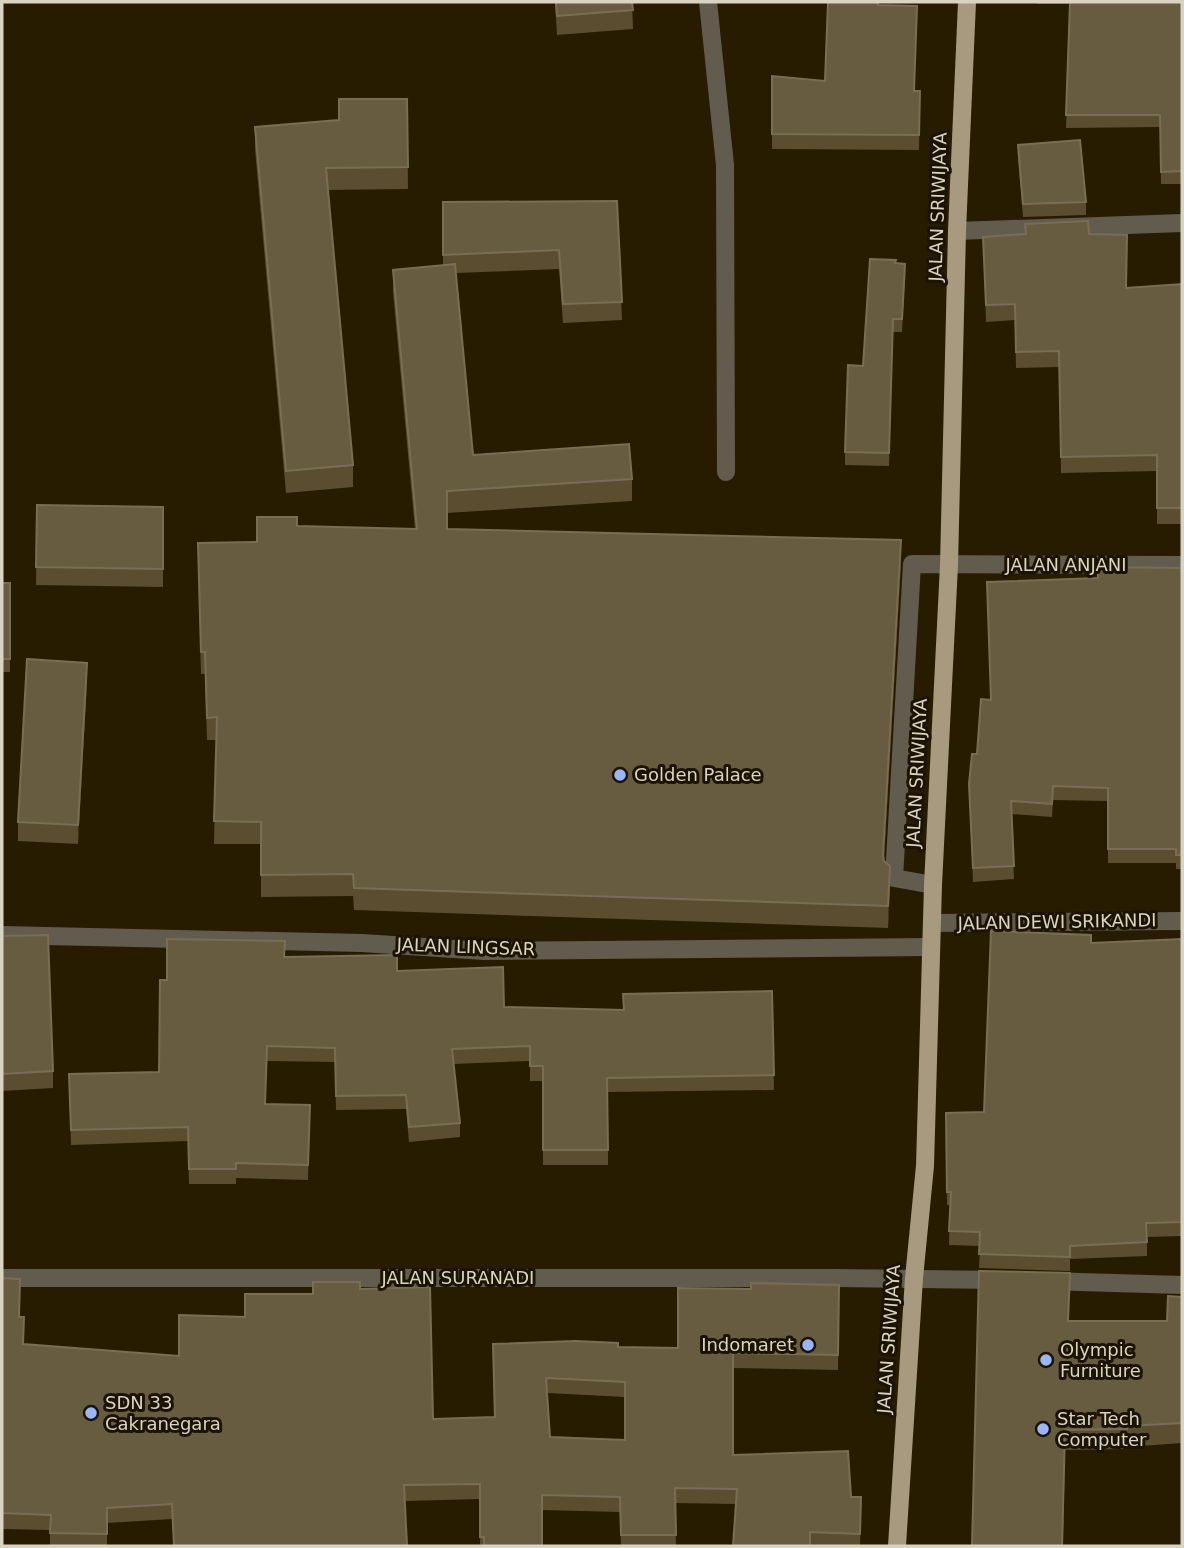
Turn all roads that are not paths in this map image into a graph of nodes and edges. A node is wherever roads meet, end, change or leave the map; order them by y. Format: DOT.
graph roads {
  1 [pos="708,2"];
  2 [pos="967,2"];
  3 [pos="1182,223"];
  4 [pos="957,231"];
  5 [pos="726,472"];
  6 [pos="949,565"];
  7 [pos="1182,565"];
  8 [pos="933,885"];
  9 [pos="1182,921"];
  10 [pos="932,923"];
  11 [pos="2,935"];
  12 [pos="931,947"];
  13 [pos="2,1278"];
  14 [pos="914,1278"];
  15 [pos="1182,1285"];
  16 [pos="897,1546"];
  1 -- 5 [label="street"];
  2 -- 4 [label="main road, JALAN SRIWIJAYA"];
  3 -- 4 [label="street"];
  4 -- 6 [label="main road, JALAN SRIWIJAYA"];
  6 -- 7 [label="street, JALAN ANJANI"];
  6 -- 8 [label="main road, JALAN SRIWIJAYA"];
  6 -- 8 [label="street, JALAN ANJANI"];
  8 -- 10 [label="main road, JALAN SRIWIJAYA"];
  9 -- 10 [label="street, JALAN DEWI SRIKANDI"];
  10 -- 12 [label="main road, JALAN SRIWIJAYA"];
  11 -- 12 [label="street, JALAN LINGSAR"];
  12 -- 14 [label="main road, JALAN SRIWIJAYA"];
  13 -- 14 [label="street, JALAN SURANADI"];
  14 -- 15 [label="street, JALAN SURANADI"];
  14 -- 16 [label="main road, JALAN SRIWIJAYA"];
}
